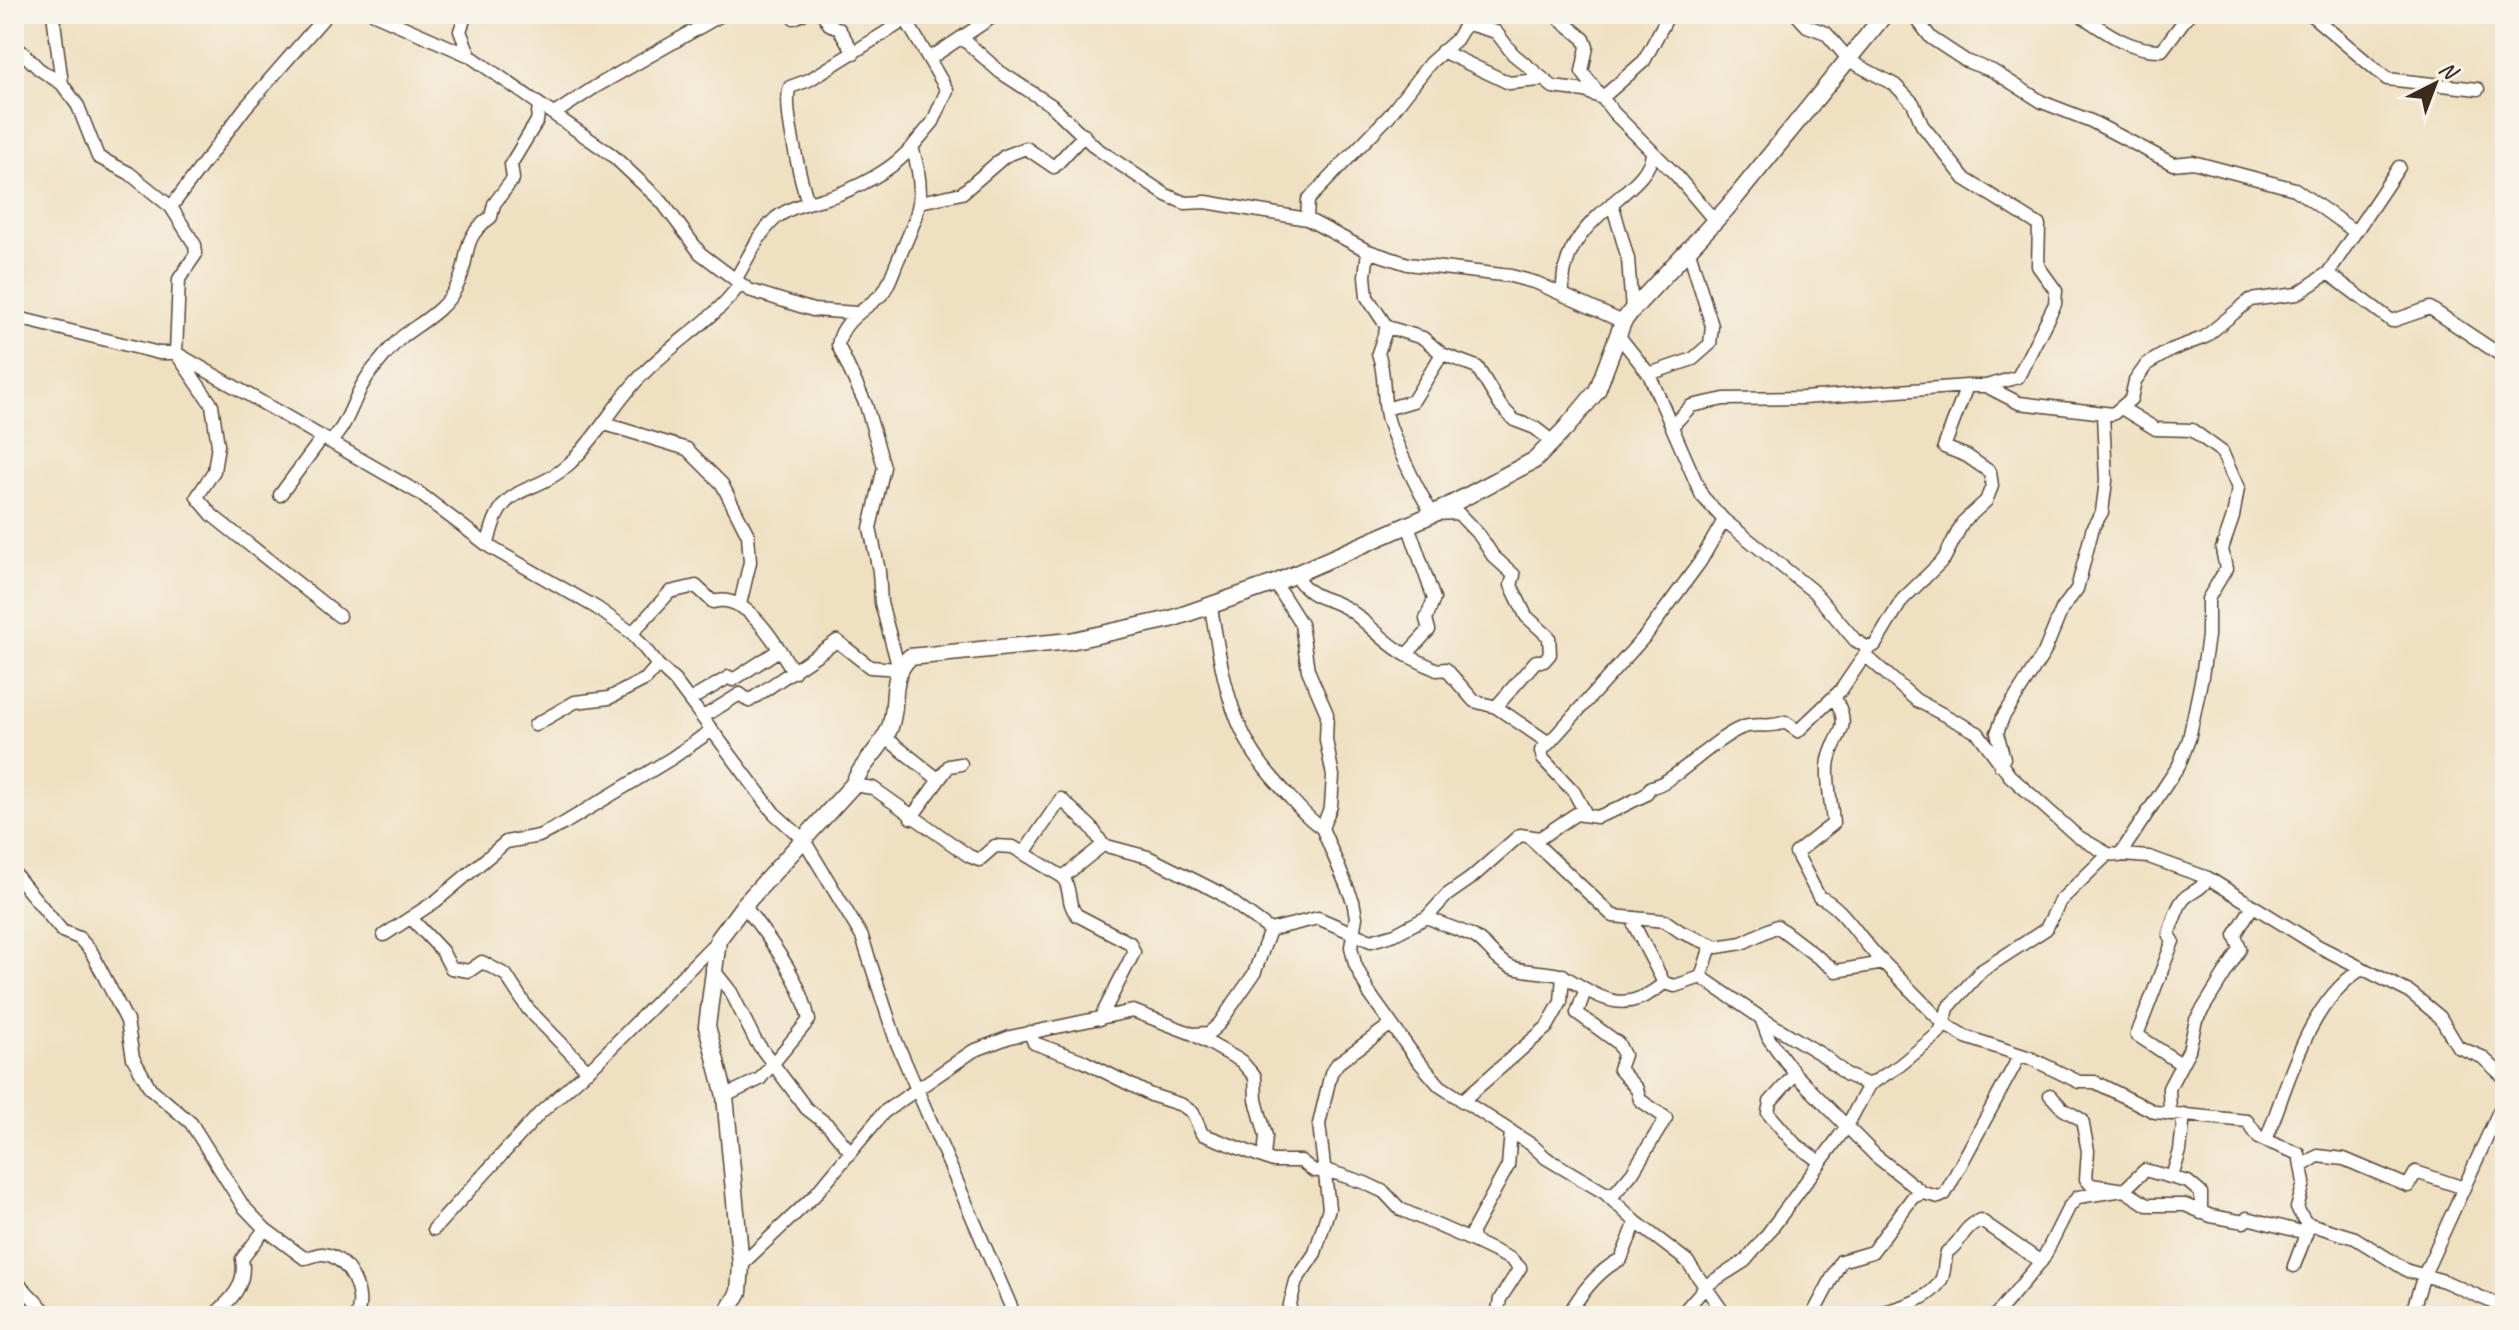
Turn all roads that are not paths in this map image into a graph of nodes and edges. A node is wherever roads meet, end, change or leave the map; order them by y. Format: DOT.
graph roads {
  1 [pos="53,14"];
  2 [pos="327,14"];
  3 [pos="374,14"];
  4 [pos="466,14"];
  5 [pos="723,14"];
  6 [pos="790,14"];
  7 [pos="803,14"];
  8 [pos="823,14"];
  9 [pos="997,14"];
  10 [pos="1554,14"];
  11 [pos="1669,14"];
  12 [pos="1796,14"];
  13 [pos="1885,14"];
  14 [pos="1913,14"];
  15 [pos="2079,14"];
  16 [pos="2189,14"];
  17 [pos="2311,14"];
  18 [pos="911,17"];
  19 [pos="1470,19"];
  20 [pos="962,38"];
  21 [pos="14,44"];
  22 [pos="1442,51"];
  23 [pos="854,53"];
  24 [pos="470,56"];
  25 [pos="929,59"];
  26 [pos="1850,61"];
  27 [pos="1539,80"];
  28 [pos="62,84"];
  29 [pos="2478,89"];
  30 [pos="1602,98"];
  31 [pos="539,106"];
  32 [pos="554,114"];
  33 [pos="1084,135"];
  34 [pos="912,147"];
  35 [pos="1652,151"];
  36 [pos="2399,167"];
  37 [pos="808,202"];
  38 [pos="920,202"];
  39 [pos="1612,203"];
  40 [pos="171,207"];
  41 [pos="1307,219"];
  42 [pos="1714,220"];
  43 [pos="2354,231"];
  44 [pos="1368,251"];
  45 [pos="1689,251"];
  46 [pos="2328,273"];
  47 [pos="737,282"];
  48 [pos="1563,292"];
  49 [pos="857,313"];
  50 [pos="14,317"];
  51 [pos="1624,322"];
  52 [pos="1387,327"];
  53 [pos="176,353"];
  54 [pos="1442,354"];
  55 [pos="2505,358"];
  56 [pos="1649,374"];
  57 [pos="1967,386"];
  58 [pos="1986,386"];
  59 [pos="1386,409"];
  60 [pos="2123,409"];
  61 [pos="2103,414"];
  62 [pos="605,424"];
  63 [pos="1673,425"];
  64 [pos="326,440"];
  65 [pos="1553,442"];
  66 [pos="280,495"];
  67 [pos="1433,514"];
  68 [pos="1724,520"];
  69 [pos="1408,525"];
  70 [pos="488,545"];
  71 [pos="1294,574"];
  72 [pos="1275,583"];
  73 [pos="740,604"];
  74 [pos="1211,608"];
  75 [pos="339,616"];
  76 [pos="632,633"];
  77 [pos="779,650"];
  78 [pos="1866,652"];
  79 [pos="1406,655"];
  80 [pos="658,665"];
  81 [pos="899,669"];
  82 [pos="794,672"];
  83 [pos="1834,697"];
  84 [pos="690,700"];
  85 [pos="1496,707"];
  86 [pos="703,717"];
  87 [pos="535,725"];
  88 [pos="712,730"];
  89 [pos="886,738"];
  90 [pos="1549,743"];
  91 [pos="961,764"];
  92 [pos="2000,765"];
  93 [pos="938,779"];
  94 [pos="853,785"];
  95 [pos="1586,814"];
  96 [pos="911,818"];
  97 [pos="1322,828"];
  98 [pos="1528,836"];
  99 [pos="804,840"];
  100 [pos="1103,845"];
  101 [pos="1024,853"];
  102 [pos="2114,855"];
  103 [pos="14,873"];
  104 [pos="1063,877"];
  105 [pos="2208,878"];
  106 [pos="744,905"];
  107 [pos="2252,907"];
  108 [pos="1427,917"];
  109 [pos="411,918"];
  110 [pos="1635,918"];
  111 [pos="1270,930"];
  112 [pos="1355,931"];
  113 [pos="384,935"];
  114 [pos="718,940"];
  115 [pos="1711,946"];
  116 [pos="1884,963"];
  117 [pos="712,968"];
  118 [pos="2360,970"];
  119 [pos="1563,975"];
  120 [pos="1701,977"];
  121 [pos="1664,983"];
  122 [pos="1585,991"];
  123 [pos="1761,1018"];
  124 [pos="1100,1019"];
  125 [pos="1944,1024"];
  126 [pos="1390,1025"];
  127 [pos="1030,1032"];
  128 [pos="1193,1034"];
  129 [pos="2020,1055"];
  130 [pos="774,1064"];
  131 [pos="2181,1064"];
  132 [pos="588,1071"];
  133 [pos="1795,1074"];
  134 [pos="2505,1078"];
  135 [pos="1869,1085"];
  136 [pos="917,1089"];
  137 [pos="2050,1095"];
  138 [pos="725,1096"];
  139 [pos="2505,1098"];
  140 [pos="1462,1101"];
  141 [pos="2177,1114"];
  142 [pos="1847,1126"];
  143 [pos="1511,1131"];
  144 [pos="2266,1140"];
  145 [pos="849,1150"];
  146 [pos="1264,1157"];
  147 [pos="1820,1162"];
  148 [pos="2302,1166"];
  149 [pos="1326,1170"];
  150 [pos="2172,1177"];
  151 [pos="2464,1188"];
  152 [pos="2124,1190"];
  153 [pos="1605,1193"];
  154 [pos="1923,1193"];
  155 [pos="2201,1213"];
  156 [pos="1636,1222"];
  157 [pos="2310,1228"];
  158 [pos="265,1229"];
  159 [pos="434,1229"];
  160 [pos="1473,1241"];
  161 [pos="2041,1262"];
  162 [pos="741,1265"];
  163 [pos="2294,1266"];
  164 [pos="2424,1275"];
  165 [pos="14,1279"];
  166 [pos="1707,1285"];
  167 [pos="2505,1308"];
  168 [pos="50,1316"];
  169 [pos="213,1316"];
  170 [pos="356,1316"];
  171 [pos="725,1316"];
  172 [pos="1015,1316"];
  173 [pos="1287,1316"];
  174 [pos="1497,1316"];
  175 [pos="1555,1316"];
  176 [pos="1680,1316"];
  177 [pos="1726,1316"];
  178 [pos="1812,1316"];
  179 [pos="1868,1316"];
  180 [pos="1995,1316"];
  181 [pos="2404,1316"];
  1 -- 28 [label="street"];
  2 -- 40 [label="street"];
  3 -- 24 [label="street"];
  4 -- 24 [label="street"];
  5 -- 32 [label="street"];
  6 -- 7 [label="street"];
  8 -- 23 [label="street"];
  9 -- 20 [label="street"];
  10 -- 30 [label="street"];
  11 -- 30 [label="street"];
  12 -- 26 [label="street"];
  13 -- 26 [label="street"];
  14 -- 43 [label="street"];
  15 -- 16 [label="street"];
  17 -- 29 [label="street"];
  18 -- 23 [label="street"];
  18 -- 25 [label="street"];
  19 -- 22 [label="street"];
  19 -- 27 [label="street"];
  20 -- 25 [label="street"];
  20 -- 33 [label="street"];
  21 -- 28 [label="street"];
  22 -- 27 [label="street"];
  22 -- 41 [label="street"];
  23 -- 37 [label="street"];
  24 -- 31 [label="street"];
  25 -- 34 [label="street"];
  26 -- 42 [label="street"];
  26 -- 58 [label="street"];
  27 -- 30 [label="street"];
  28 -- 40 [label="street"];
  30 -- 35 [label="street"];
  31 -- 32 [label="street"];
  31 -- 64 [label="street"];
  32 -- 47 [label="street"];
  33 -- 38 [label="street"];
  33 -- 41 [label="street"];
  34 -- 37 [label="street"];
  34 -- 38 [label="street"];
  35 -- 39 [label="street"];
  35 -- 42 [label="street"];
  36 -- 43 [label="street"];
  37 -- 47 [label="street"];
  38 -- 49 [label="street"];
  39 -- 48 [label="street"];
  39 -- 51 [label="street"];
  40 -- 53 [label="street"];
  41 -- 44 [label="street"];
  42 -- 45 [label="street"];
  43 -- 46 [label="street"];
  44 -- 48 [label="street"];
  44 -- 52 [label="street"];
  45 -- 51 [label="street"];
  45 -- 56 [label="street"];
  46 -- 55 [label="street"];
  46 -- 60 [label="street"];
  47 -- 49 [label="street"];
  47 -- 62 [label="street"];
  48 -- 51 [label="street"];
  49 -- 81 [label="street"];
  50 -- 53 [label="street"];
  51 -- 56 [label="street"];
  51 -- 65 [label="street"];
  52 -- 54 [label="street"];
  52 -- 59 [label="street"];
  53 -- 64 [label="street"];
  53 -- 75 [label="street"];
  54 -- 59 [label="street"];
  54 -- 65 [label="street"];
  56 -- 63 [label="street"];
  57 -- 58 [label="street"];
  57 -- 63 [label="street"];
  57 -- 78 [label="street"];
  58 -- 61 [label="street"];
  59 -- 67 [label="street"];
  60 -- 61 [label="street"];
  60 -- 102 [label="street"];
  61 -- 92 [label="street"];
  62 -- 70 [label="street"];
  62 -- 73 [label="street"];
  63 -- 68 [label="street"];
  64 -- 66 [label="street"];
  64 -- 70 [label="street"];
  65 -- 67 [label="street"];
  67 -- 69 [label="street"];
  67 -- 85 [label="street"];
  68 -- 78 [label="street"];
  68 -- 90 [label="street"];
  69 -- 71 [label="street"];
  69 -- 79 [label="street"];
  70 -- 76 [label="street"];
  71 -- 72 [label="street"];
  71 -- 79 [label="street"];
  72 -- 74 [label="street"];
  72 -- 97 [label="street"];
  73 -- 76 [label="street"];
  73 -- 77 [label="street"];
  74 -- 81 [label="street"];
  74 -- 97 [label="street"];
  76 -- 80 [label="street"];
  77 -- 82 [label="street"];
  77 -- 84 [label="street"];
  78 -- 83 [label="street"];
  78 -- 92 [label="street"];
  79 -- 85 [label="street"];
  80 -- 84 [label="street"];
  80 -- 87 [label="street"];
  81 -- 82 [label="street"];
  81 -- 89 [label="street"];
  82 -- 86 [label="street"];
  83 -- 95 [label="street"];
  83 -- 116 [label="street"];
  84 -- 86 [label="street"];
  85 -- 90 [label="street"];
  86 -- 88 [label="street"];
  88 -- 99 [label="street"];
  88 -- 109 [label="street"];
  89 -- 93 [label="street"];
  89 -- 94 [label="street"];
  90 -- 95 [label="street"];
  91 -- 93 [label="street"];
  92 -- 102 [label="street"];
  93 -- 96 [label="street"];
  94 -- 96 [label="street"];
  94 -- 99 [label="street"];
  95 -- 98 [label="street"];
  96 -- 101 [label="street"];
  97 -- 112 [label="street"];
  98 -- 108 [label="street"];
  98 -- 110 [label="street"];
  99 -- 106 [label="street"];
  99 -- 136 [label="street"];
  100 -- 101 [label="street"];
  100 -- 104 [label="street"];
  100 -- 111 [label="street"];
  101 -- 104 [label="street"];
  102 -- 105 [label="street"];
  102 -- 125 [label="street"];
  103 -- 158 [label="street"];
  104 -- 124 [label="street"];
  105 -- 107 [label="street"];
  105 -- 131 [label="street"];
  106 -- 114 [label="street"];
  106 -- 130 [label="street"];
  107 -- 118 [label="street"];
  107 -- 131 [label="street"];
  108 -- 112 [label="street"];
  108 -- 119 [label="street"];
  109 -- 113 [label="street"];
  109 -- 132 [label="street"];
  110 -- 115 [label="street"];
  110 -- 121 [label="street"];
  111 -- 112 [label="street"];
  111 -- 128 [label="street"];
  112 -- 126 [label="street"];
  114 -- 117 [label="street"];
  114 -- 132 [label="street"];
  115 -- 116 [label="street"];
  115 -- 120 [label="street"];
  116 -- 125 [label="street"];
  117 -- 130 [label="street"];
  117 -- 138 [label="street"];
  118 -- 134 [label="street"];
  118 -- 144 [label="street"];
  119 -- 122 [label="street"];
  119 -- 140 [label="street"];
  120 -- 121 [label="street"];
  120 -- 123 [label="street"];
  121 -- 122 [label="street"];
  122 -- 153 [label="street"];
  123 -- 133 [label="street"];
  123 -- 135 [label="street"];
  124 -- 127 [label="street"];
  124 -- 128 [label="street"];
  125 -- 129 [label="street"];
  125 -- 135 [label="street"];
  126 -- 140 [label="street"];
  126 -- 149 [label="street"];
  127 -- 136 [label="street"];
  127 -- 146 [label="street"];
  128 -- 146 [label="street"];
  129 -- 141 [label="street"];
  129 -- 154 [label="street"];
  130 -- 138 [label="street"];
  130 -- 145 [label="street"];
  131 -- 141 [label="street"];
  132 -- 159 [label="street"];
  133 -- 142 [label="street"];
  133 -- 147 [label="street"];
  135 -- 142 [label="street"];
  136 -- 145 [label="street"];
  136 -- 172 [label="street"];
  137 -- 152 [label="street"];
  138 -- 162 [label="street"];
  139 -- 151 [label="street"];
  140 -- 143 [label="street"];
  141 -- 144 [label="street"];
  141 -- 150 [label="street"];
  142 -- 147 [label="street"];
  142 -- 154 [label="street"];
  143 -- 153 [label="street"];
  143 -- 160 [label="street"];
  144 -- 148 [label="street"];
  145 -- 162 [label="street"];
  146 -- 149 [label="street"];
  147 -- 166 [label="street"];
  148 -- 151 [label="street"];
  148 -- 157 [label="street"];
  149 -- 160 [label="street"];
  149 -- 173 [label="street"];
  150 -- 152 [label="street"];
  150 -- 155 [label="street"];
  151 -- 164 [label="street"];
  152 -- 155 [label="street"];
  152 -- 161 [label="street"];
  153 -- 156 [label="street"];
  154 -- 178 [label="street"];
  155 -- 157 [label="street"];
  156 -- 166 [label="street"];
  156 -- 175 [label="street"];
  157 -- 163 [label="street"];
  157 -- 164 [label="street"];
  158 -- 169 [label="street"];
  158 -- 170 [label="street"];
  160 -- 174 [label="street"];
  161 -- 179 [label="street"];
  161 -- 180 [label="street"];
  162 -- 171 [label="street"];
  164 -- 167 [label="street"];
  164 -- 181 [label="street"];
  165 -- 168 [label="street"];
  166 -- 176 [label="street"];
  166 -- 177 [label="street"];
}
